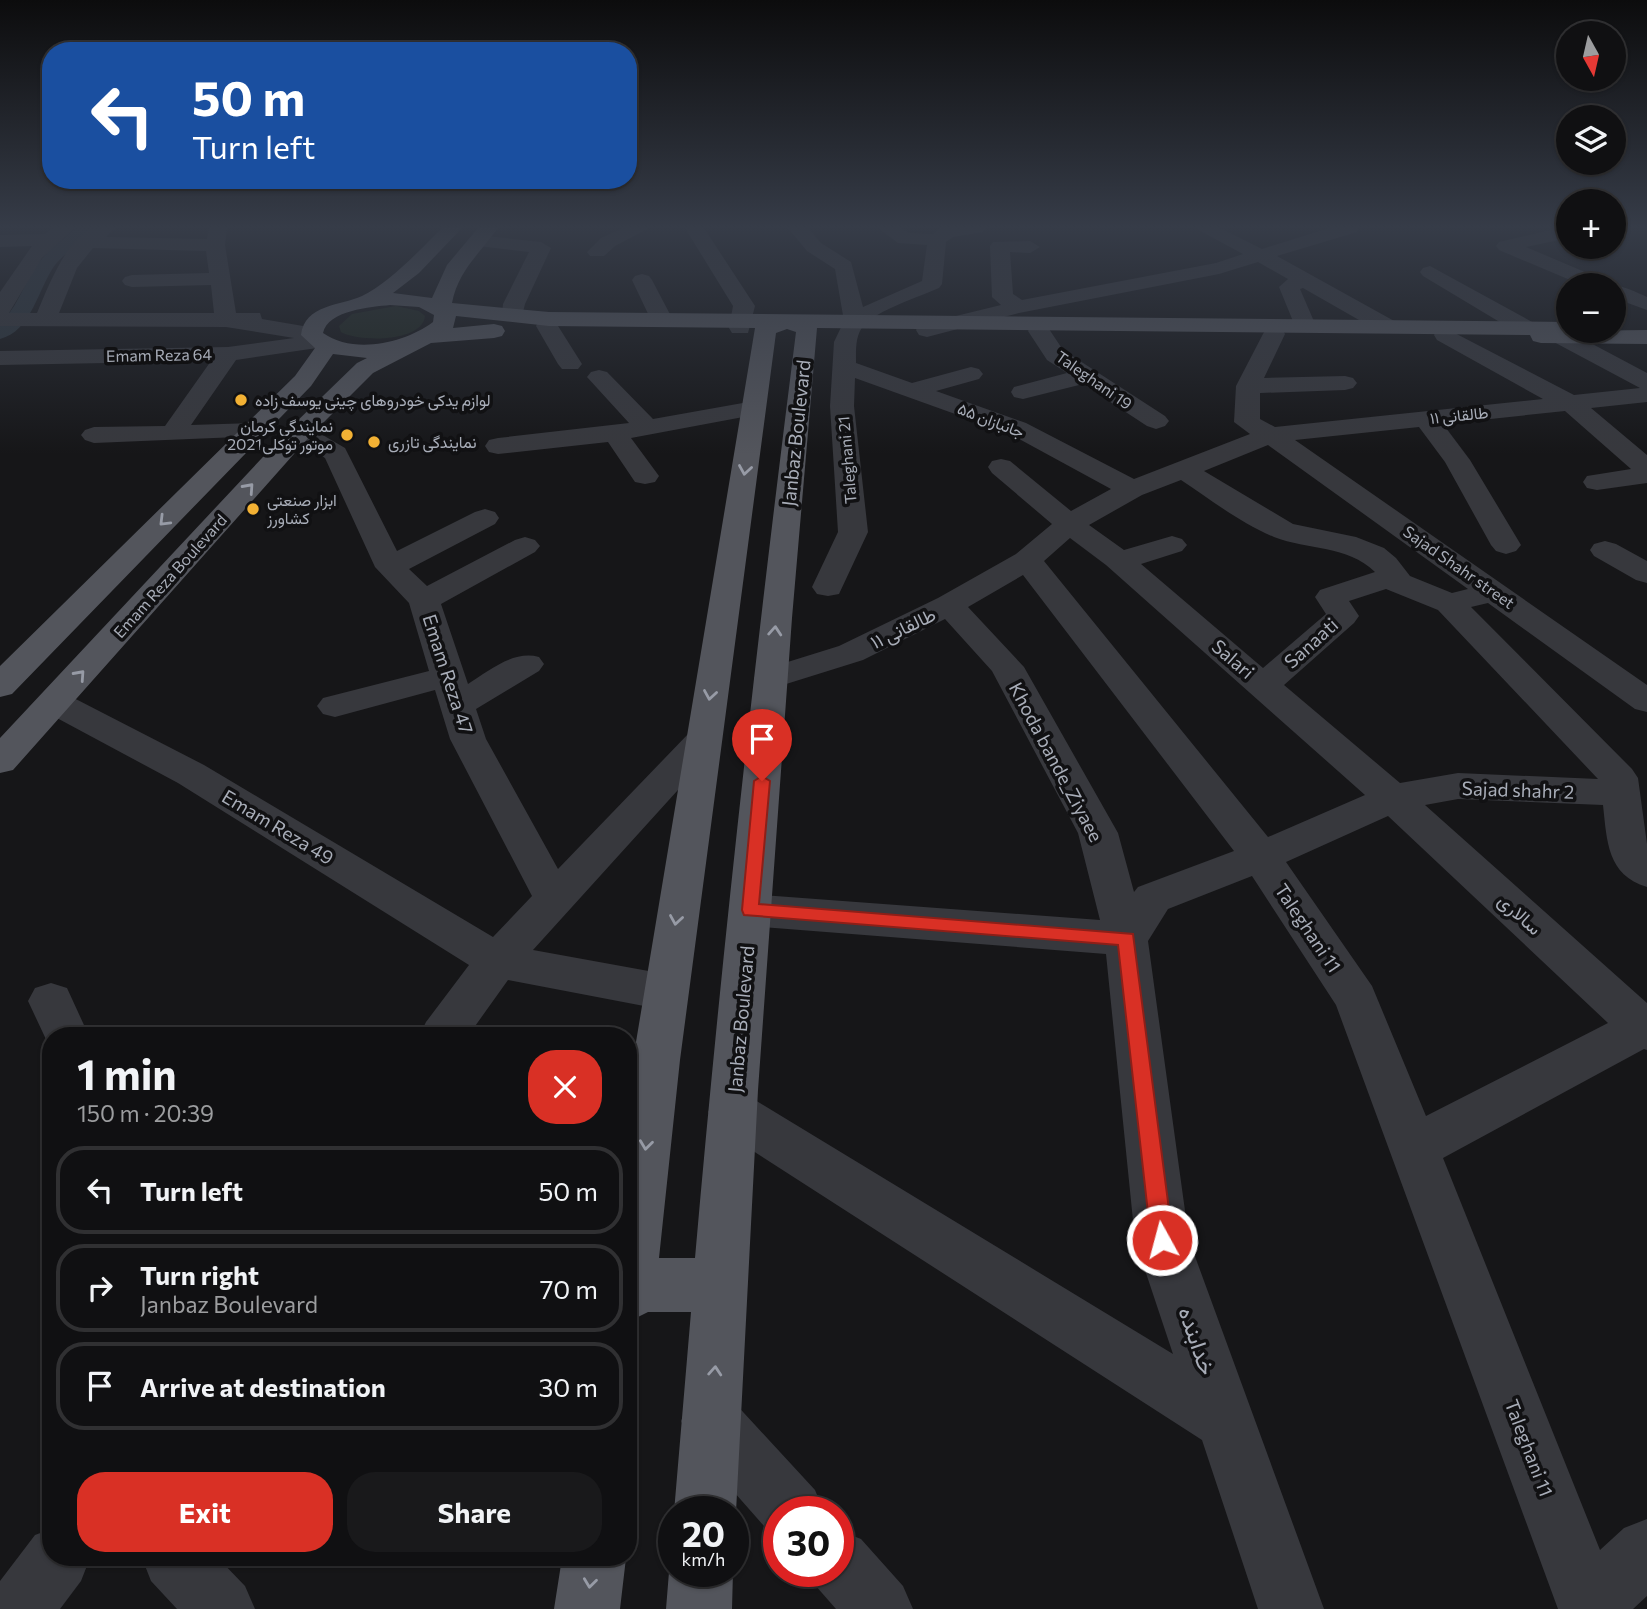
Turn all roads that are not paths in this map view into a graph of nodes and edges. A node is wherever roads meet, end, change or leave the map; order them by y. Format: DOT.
graph roads {
  1 [pos="52,303"];
  2 [pos="225,303"];
  3 [pos="361,303"];
  4 [pos="422,303"];
  5 [pos="441,303"];
  6 [pos="514,303"];
  7 [pos="654,303"];
  8 [pos="742,303"];
  9 [pos="849,303"];
  10 [pos="886,303"];
  11 [pos="1012,303"];
  12 [pos="1038,303"];
  13 [pos="1296,303"];
  14 [pos="1346,303"];
  15 [pos="1483,303"];
  16 [pos="1018,307"];
  17 [pos="440,308"];
  18 [pos="334,310"];
  19 [pos="513,315"];
  20 [pos="0,319"];
  21 [pos="45,320"];
  22 [pos="662,320"];
  23 [pos="230,321"];
  24 [pos="548,323"];
  25 [pos="953,323"];
  26 [pos="852,325"];
  27 [pos="769,326"];
  28 [pos="1305,326"];
  29 [pos="1388,327"];
  30 [pos="1526,328"];
  31 [pos="1626,329"];
  32 [pos="1647,329"];
  33 [pos="927,330"];
  34 [pos="1039,331"];
  35 [pos="1556,331"];
  36 [pos="1556,332"];
  37 [pos="1274,334"];
  38 [pos="1445,335"];
  39 [pos="1626,336"];
  40 [pos="1647,337"];
  41 [pos="419,340"];
  42 [pos="319,341"];
  43 [pos="1582,343"];
  44 [pos="0,348"];
  45 [pos="228,354"];
  46 [pos="0,358"];
  47 [pos="570,364"];
  48 [pos="823,369"];
  49 [pos="760,370"];
  50 [pos="971,374"];
  51 [pos="1084,376"];
  52 [pos="599,377"];
  53 [pos="303,381"];
  54 [pos="1345,383"];
  55 [pos="1647,383"];
  56 [pos="347,384"];
  57 [pos="1248,386"];
  58 [pos="912,390"];
  59 [pos="1024,392"];
  60 [pos="1647,396"];
  61 [pos="936,399"];
  62 [pos="1571,404"];
  63 [pos="754,408"];
  64 [pos="1425,418"];
  65 [pos="1156,421"];
  66 [pos="647,427"];
  67 [pos="254,431"];
  68 [pos="300,432"];
  69 [pos="951,432"];
  70 [pos="173,433"];
  71 [pos="615,433"];
  72 [pos="94,435"];
  73 [pos="1271,435"];
  74 [pos="498,446"];
  75 [pos="1002,467"];
  76 [pos="1181,468"];
  77 [pos="1647,469"];
  78 [pos="1647,475"];
  79 [pos="645,476"];
  80 [pos="1597,482"];
  81 [pos="1132,489"];
  82 [pos="485,518"];
  83 [pos="1069,524"];
  84 [pos="1172,545"];
  85 [pos="1506,545"];
  86 [pos="525,547"];
  87 [pos="1605,550"];
  88 [pos="1027,560"];
  89 [pos="1120,561"];
  90 [pos="390,567"];
  91 [pos="1647,574"];
  92 [pos="1397,580"];
  93 [pos="828,587"];
  94 [pos="1494,592"];
  95 [pos="424,600"];
  96 [pos="1449,603"];
  97 [pos="949,605"];
  98 [pos="527,664"];
  99 [pos="771,678"];
  100 [pos="1264,685"];
  101 [pos="0,686"];
  102 [pos="453,690"];
  103 [pos="1647,701"];
  104 [pos="54,702"];
  105 [pos="335,706"];
  106 [pos="703,740"];
  107 [pos="0,761"];
  108 [pos="1620,793"];
  109 [pos="1393,798"];
  110 [pos="1261,857"];
  111 [pos="1647,872"];
  112 [pos="554,899"];
  113 [pos="750,910"];
  114 [pos="1126,939"];
  115 [pos="497,961"];
  116 [pos="665,992"];
  117 [pos="449,1027"];
  118 [pos="1645,1029"];
  119 [pos="733,1112"];
  120 [pos="1413,1148"];
  121 [pos="637,1224"];
  122 [pos="721,1285"];
  123 [pos="637,1290"];
  124 [pos="1225,1420"];
  125 [pos="712,1421"];
  126 [pos="706,1496"];
  127 [pos="779,1496"];
  128 [pos="1647,1551"];
  129 [pos="52,1566"];
  130 [pos="182,1566"];
  131 [pos="593,1566"];
  132 [pos="854,1580"];
  133 [pos="700,1587"];
  134 [pos="1591,1607"];
  135 [pos="20,1609"];
  136 [pos="222,1609"];
  137 [pos="587,1609"];
  138 [pos="699,1609"];
  139 [pos="880,1609"];
  140 [pos="1291,1609"];
  1 -- 21 [label="street"];
  2 -- 23 [label="street"];
  3 -- 18 [label="main road"];
  4 -- 17 [label="main road"];
  5 -- 17 [label="main road"];
  6 -- 19 [label="street"];
  7 -- 22 [label="street"];
  8 -- 27 [label="street"];
  9 -- 26 [label="street"];
  10 -- 26 [label="street"];
  11 -- 16 [label="street"];
  12 -- 16 [label="street"];
  13 -- 28 [label="street"];
  14 -- 29 [label="street"];
  15 -- 30 [label="street"];
  16 -- 25 [label="street"];
  17 -- 19 [label="main road"];
  17 -- 41 [label="main road"];
  18 -- 23 [label="street"];
  18 -- 42 [label="main road"];
  19 -- 24 [label="main road"];
  20 -- 21 [label="street, Emam Reza 64"];
  21 -- 23 [label="street, Emam Reza 64"];
  21 -- 44 [label="street"];
  22 -- 24 [label="main road"];
  22 -- 27 [label="main road"];
  23 -- 42 [label="street"];
  24 -- 27 [label="main road"];
  24 -- 41 [label="main road"];
  24 -- 47 [label="street"];
  25 -- 26 [label="main road"];
  25 -- 28 [label="main road"];
  25 -- 33 [label="street"];
  26 -- 27 [label="main road"];
  26 -- 33 [label="main road"];
  26 -- 48 [label="street, Taleghani 21"];
  27 -- 48 [label="main road, Janbaz Boulevard"];
  27 -- 49 [label="main road"];
  28 -- 29 [label="main road"];
  29 -- 30 [label="main road"];
  30 -- 35 [label="main road"];
  31 -- 32 [label="main road"];
  33 -- 34 [label="main road"];
  34 -- 37 [label="main road"];
  34 -- 51 [label="street, Taleghani 19"];
  36 -- 38 [label="main road"];
  37 -- 38 [label="main road"];
  37 -- 57 [label="street"];
  38 -- 62 [label="street"];
  39 -- 40 [label="main road"];
  41 -- 42 [label="main road"];
  41 -- 56 [label="main road, Emam Reza Boulevard"];
  42 -- 45 [label="street, Emam Reza 64"];
  42 -- 53 [label="main road"];
  43 -- 55 [label="street"];
  45 -- 46 [label="street, Emam Reza 64"];
  45 -- 70 [label="street"];
  48 -- 49 [label="main road"];
  48 -- 58 [label="street, جانبازان ۵۵"];
  48 -- 93 [label="street, Taleghani 21"];
  99 -- 48 [label="main road, Janbaz Boulevard, one-way"];
  49 -- 63 [label="main road"];
  50 -- 58 [label="street"];
  51 -- 59 [label="street"];
  51 -- 65 [label="street, Taleghani 19"];
  52 -- 66 [label="street"];
  53 -- 56 [label="main road"];
  53 -- 67 [label="main road"];
  54 -- 57 [label="street"];
  56 -- 68 [label="main road, Emam Reza Boulevard"];
  57 -- 73 [label="street, Sajad Shahr street"];
  58 -- 61 [label="street, جانبازان ۵۵"];
  60 -- 62 [label="street, طالقانی ۱۱"];
  61 -- 69 [label="street"];
  61 -- 81 [label="street, جانبازان ۵۵"];
  62 -- 64 [label="street, طالقانی ۱۱"];
  62 -- 77 [label="street"];
  63 -- 66 [label="street"];
  63 -- 106 [label="main road, one-way"];
  64 -- 73 [label="street, طالقانی ۱۱"];
  64 -- 85 [label="street"];
  66 -- 71 [label="street"];
  67 -- 70 [label="street"];
  67 -- 101 [label="main road, one-way"];
  68 -- 90 [label="street, Emam Reza 47"];
  104 -- 68 [label="main road, Emam Reza Boulevard, one-way"];
  70 -- 72 [label="street"];
  71 -- 74 [label="street"];
  71 -- 79 [label="street"];
  73 -- 76 [label="street"];
  73 -- 94 [label="street, Sajad Shahr street"];
  75 -- 83 [label="street, Salari"];
  76 -- 81 [label="street"];
  76 -- 92 [label="street"];
  78 -- 80 [label="street"];
  81 -- 83 [label="street"];
  82 -- 90 [label="street"];
  83 -- 88 [label="street"];
  83 -- 89 [label="street, Salari"];
  84 -- 89 [label="street"];
  86 -- 95 [label="street"];
  87 -- 91 [label="street"];
  88 -- 97 [label="street, طالقانی ۱۱"];
  88 -- 110 [label="street, Taleghani 11"];
  89 -- 100 [label="street, Salari"];
  90 -- 95 [label="street, Emam Reza 47"];
  92 -- 96 [label="street"];
  92 -- 100 [label="street, Sanaati"];
  94 -- 96 [label="street"];
  94 -- 103 [label="street, Sajad Shahr street"];
  95 -- 102 [label="street, Emam Reza 47"];
  96 -- 108 [label="street"];
  97 -- 99 [label="street, طالقانی ۱۱"];
  97 -- 114 [label="street, Khoda bande_Ziyaee"];
  98 -- 102 [label="street"];
  99 -- 113 [label="main road, Janbaz Boulevard"];
  100 -- 109 [label="street, Salari"];
  102 -- 105 [label="street"];
  102 -- 112 [label="street, Emam Reza 47"];
  104 -- 107 [label="main road, Emam Reza Boulevard"];
  104 -- 115 [label="street, Emam Reza 49"];
  106 -- 112 [label="street"];
  106 -- 116 [label="main road, one-way"];
  108 -- 109 [label="street, Sajad shahr 2"];
  108 -- 111 [label="street"];
  109 -- 110 [label="street, Sajad shahr 2"];
  109 -- 118 [label="street, سالاری"];
  110 -- 114 [label="street, Sajad shahr 2"];
  110 -- 120 [label="street, Taleghani 11"];
  112 -- 115 [label="street"];
  113 -- 114 [label="street"];
  113 -- 119 [label="main road, Janbaz Boulevard"];
  114 -- 124 [label="street, خدابنده"];
  115 -- 116 [label="street"];
  115 -- 117 [label="street"];
  116 -- 121 [label="main road, one-way"];
  118 -- 120 [label="street"];
  119 -- 122 [label="main road, Janbaz Boulevard"];
  119 -- 124 [label="street"];
  120 -- 134 [label="street, Taleghani 11"];
  122 -- 123 [label="main road"];
  125 -- 122 [label="main road, Janbaz Boulevard, one-way"];
  124 -- 140 [label="street, خدابنده"];
  125 -- 126 [label="main road, Janbaz Boulevard"];
  125 -- 127 [label="street"];
  128 -- 134 [label="street"];
  129 -- 135 [label="street"];
  130 -- 136 [label="street"];
  131 -- 137 [label="main road, one-way"];
  132 -- 139 [label="street"];
  133 -- 138 [label="main road"];
}
